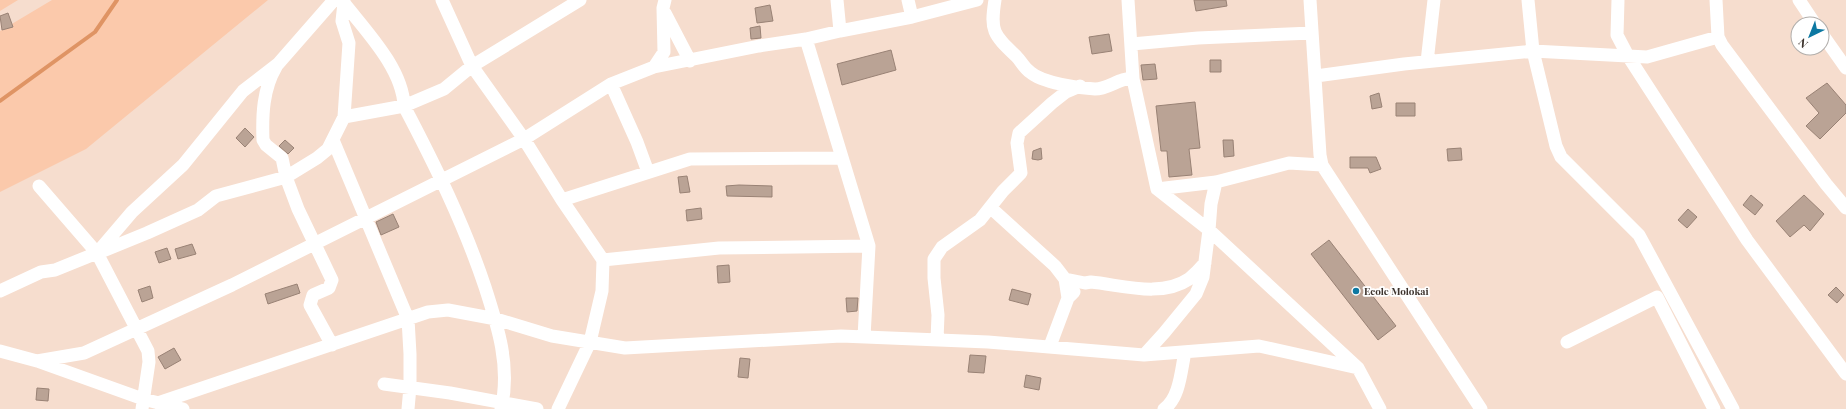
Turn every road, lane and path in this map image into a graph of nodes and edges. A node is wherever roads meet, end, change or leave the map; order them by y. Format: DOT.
graph roads {
  1 [pos="442,0"];
  2 [pos="580,0"];
  3 [pos="837,0"];
  4 [pos="908,0"];
  5 [pos="977,0"];
  6 [pos="995,0"];
  7 [pos="1128,0"];
  8 [pos="1310,0"];
  9 [pos="1434,0"];
  10 [pos="1528,0"];
  11 [pos="1618,0"];
  12 [pos="1716,0"];
  13 [pos="1800,0"];
  14 [pos="341,1"];
  15 [pos="662,3"];
  16 [pos="1810,16"];
  17 [pos="912,17"];
  18 [pos="840,31"];
  19 [pos="1312,33"];
  20 [pos="1718,36"];
  21 [pos="806,39"];
  22 [pos="1132,44"];
  23 [pos="1830,45"];
  24 [pos="1533,51"];
  25 [pos="1628,56"];
  26 [pos="690,61"];
  27 [pos="1427,62"];
  28 [pos="278,64"];
  29 [pos="472,66"];
  30 [pos="654,67"];
  31 [pos="1846,68"];
  32 [pos="1316,76"];
  33 [pos="1133,79"];
  34 [pos="611,84"];
  35 [pos="1080,86"];
  36 [pos="404,106"];
  37 [pos="344,117"];
  38 [pos="524,139"];
  39 [pos="333,140"];
  40 [pos="841,158"];
  41 [pos="1322,165"];
  42 [pos="648,172"];
  43 [pos="286,177"];
  44 [pos="442,179"];
  45 [pos="1216,182"];
  46 [pos="39,186"];
  47 [pos="1157,189"];
  48 [pos="562,200"];
  49 [pos="991,208"];
  50 [pos="1846,208"];
  51 [pos="365,218"];
  52 [pos="1209,230"];
  53 [pos="315,243"];
  54 [pos="868,246"];
  55 [pos="96,253"];
  56 [pos="604,260"];
  57 [pos="1205,263"];
  58 [pos="1065,279"];
  59 [pos="1085,283"];
  60 [pos="0,291"];
  61 [pos="1068,298"];
  62 [pos="408,319"];
  63 [pos="496,319"];
  64 [pos="136,329"];
  65 [pos="864,337"];
  66 [pos="937,340"];
  67 [pos="590,342"];
  68 [pos="1567,342"];
  69 [pos="332,345"];
  70 [pos="1050,346"];
  71 [pos="0,351"];
  72 [pos="1185,352"];
  73 [pos="1144,355"];
  74 [pos="37,361"];
  75 [pos="1358,368"];
  76 [pos="1846,374"];
  77 [pos="384,384"];
  78 [pos="410,387"];
  79 [pos="158,403"];
  80 [pos="143,404"];
  81 [pos="501,406"];
  82 [pos="183,409"];
  83 [pos="408,409"];
  84 [pos="537,409"];
  85 [pos="558,409"];
  86 [pos="1164,409"];
  87 [pos="1380,409"];
  88 [pos="1480,409"];
  89 [pos="1714,409"];
  90 [pos="1733,409"];
  1 -- 29 [label="street"];
  2 -- 29 [label="street"];
  3 -- 18 [label="street"];
  4 -- 17 [label="street"];
  5 -- 17 [label="street"];
  6 -- 35 [label="street"];
  7 -- 22 [label="street"];
  8 -- 19 [label="street"];
  9 -- 27 [label="street"];
  10 -- 24 [label="street"];
  11 -- 25 [label="street"];
  12 -- 20 [label="street"];
  13 -- 16 [label="street"];
  14 -- 28 [label="street"];
  14 -- 36 [label="street"];
  14 -- 37 [label="street"];
  15 -- 26 [label="street"];
  15 -- 30 [label="street"];
  17 -- 18 [label="street"];
  18 -- 21 [label="street"];
  19 -- 22 [label="street"];
  19 -- 32 [label="street"];
  20 -- 25 [label="street"];
  20 -- 50 [label="street"];
  21 -- 26 [label="street"];
  21 -- 40 [label="street"];
  22 -- 33 [label="street"];
  23 -- 31 [label="street"];
  24 -- 25 [label="street"];
  24 -- 27 [label="street"];
  24 -- 90 [label="street"];
  25 -- 76 [label="street"];
  26 -- 30 [label="street"];
  27 -- 32 [label="street"];
  28 -- 43 [label="street"];
  28 -- 55 [label="street"];
  29 -- 36 [label="street"];
  29 -- 38 [label="street"];
  30 -- 34 [label="street"];
  32 -- 41 [label="street"];
  33 -- 35 [label="street"];
  33 -- 47 [label="street"];
  34 -- 38 [label="street"];
  34 -- 42 [label="street"];
  35 -- 49 [label="street"];
  36 -- 37 [label="street"];
  36 -- 44 [label="street"];
  37 -- 39 [label="street"];
  38 -- 44 [label="street"];
  38 -- 48 [label="street"];
  39 -- 43 [label="street"];
  39 -- 51 [label="street"];
  40 -- 42 [label="street"];
  40 -- 54 [label="street"];
  41 -- 45 [label="street"];
  41 -- 88 [label="street"];
  42 -- 48 [label="street"];
  43 -- 53 [label="street"];
  43 -- 55 [label="street"];
  44 -- 51 [label="street"];
  44 -- 63 [label="street"];
  45 -- 47 [label="street"];
  45 -- 52 [label="street"];
  46 -- 55 [label="street"];
  47 -- 52 [label="street"];
  48 -- 56 [label="street"];
  49 -- 58 [label="street"];
  49 -- 66 [label="street"];
  51 -- 53 [label="street"];
  51 -- 62 [label="street"];
  52 -- 57 [label="street"];
  52 -- 75 [label="street"];
  53 -- 64 [label="street"];
  53 -- 69 [label="street"];
  54 -- 56 [label="street"];
  54 -- 65 [label="street"];
  55 -- 60 [label="street"];
  55 -- 64 [label="street"];
  56 -- 67 [label="street"];
  57 -- 59 [label="street"];
  57 -- 73 [label="street"];
  58 -- 59 [label="street"];
  58 -- 61 [label="street"];
  59 -- 61 [label="street"];
  61 -- 70 [label="street"];
  62 -- 63 [label="street"];
  62 -- 69 [label="street"];
  62 -- 78 [label="street"];
  63 -- 67 [label="street"];
  63 -- 81 [label="street"];
  64 -- 74 [label="street"];
  64 -- 80 [label="street"];
  65 -- 66 [label="street"];
  65 -- 67 [label="street"];
  66 -- 70 [label="street"];
  67 -- 85 [label="street"];
  68 -- 89 [label="street"];
  69 -- 79 [label="street"];
  70 -- 73 [label="street"];
  71 -- 74 [label="street"];
  72 -- 73 [label="street"];
  72 -- 75 [label="street"];
  72 -- 86 [label="street"];
  74 -- 80 [label="street"];
  75 -- 87 [label="street"];
  77 -- 78 [label="street"];
  78 -- 81 [label="street"];
  78 -- 83 [label="street"];
  79 -- 80 [label="street"];
  79 -- 82 [label="street"];
  81 -- 84 [label="street"];
}
